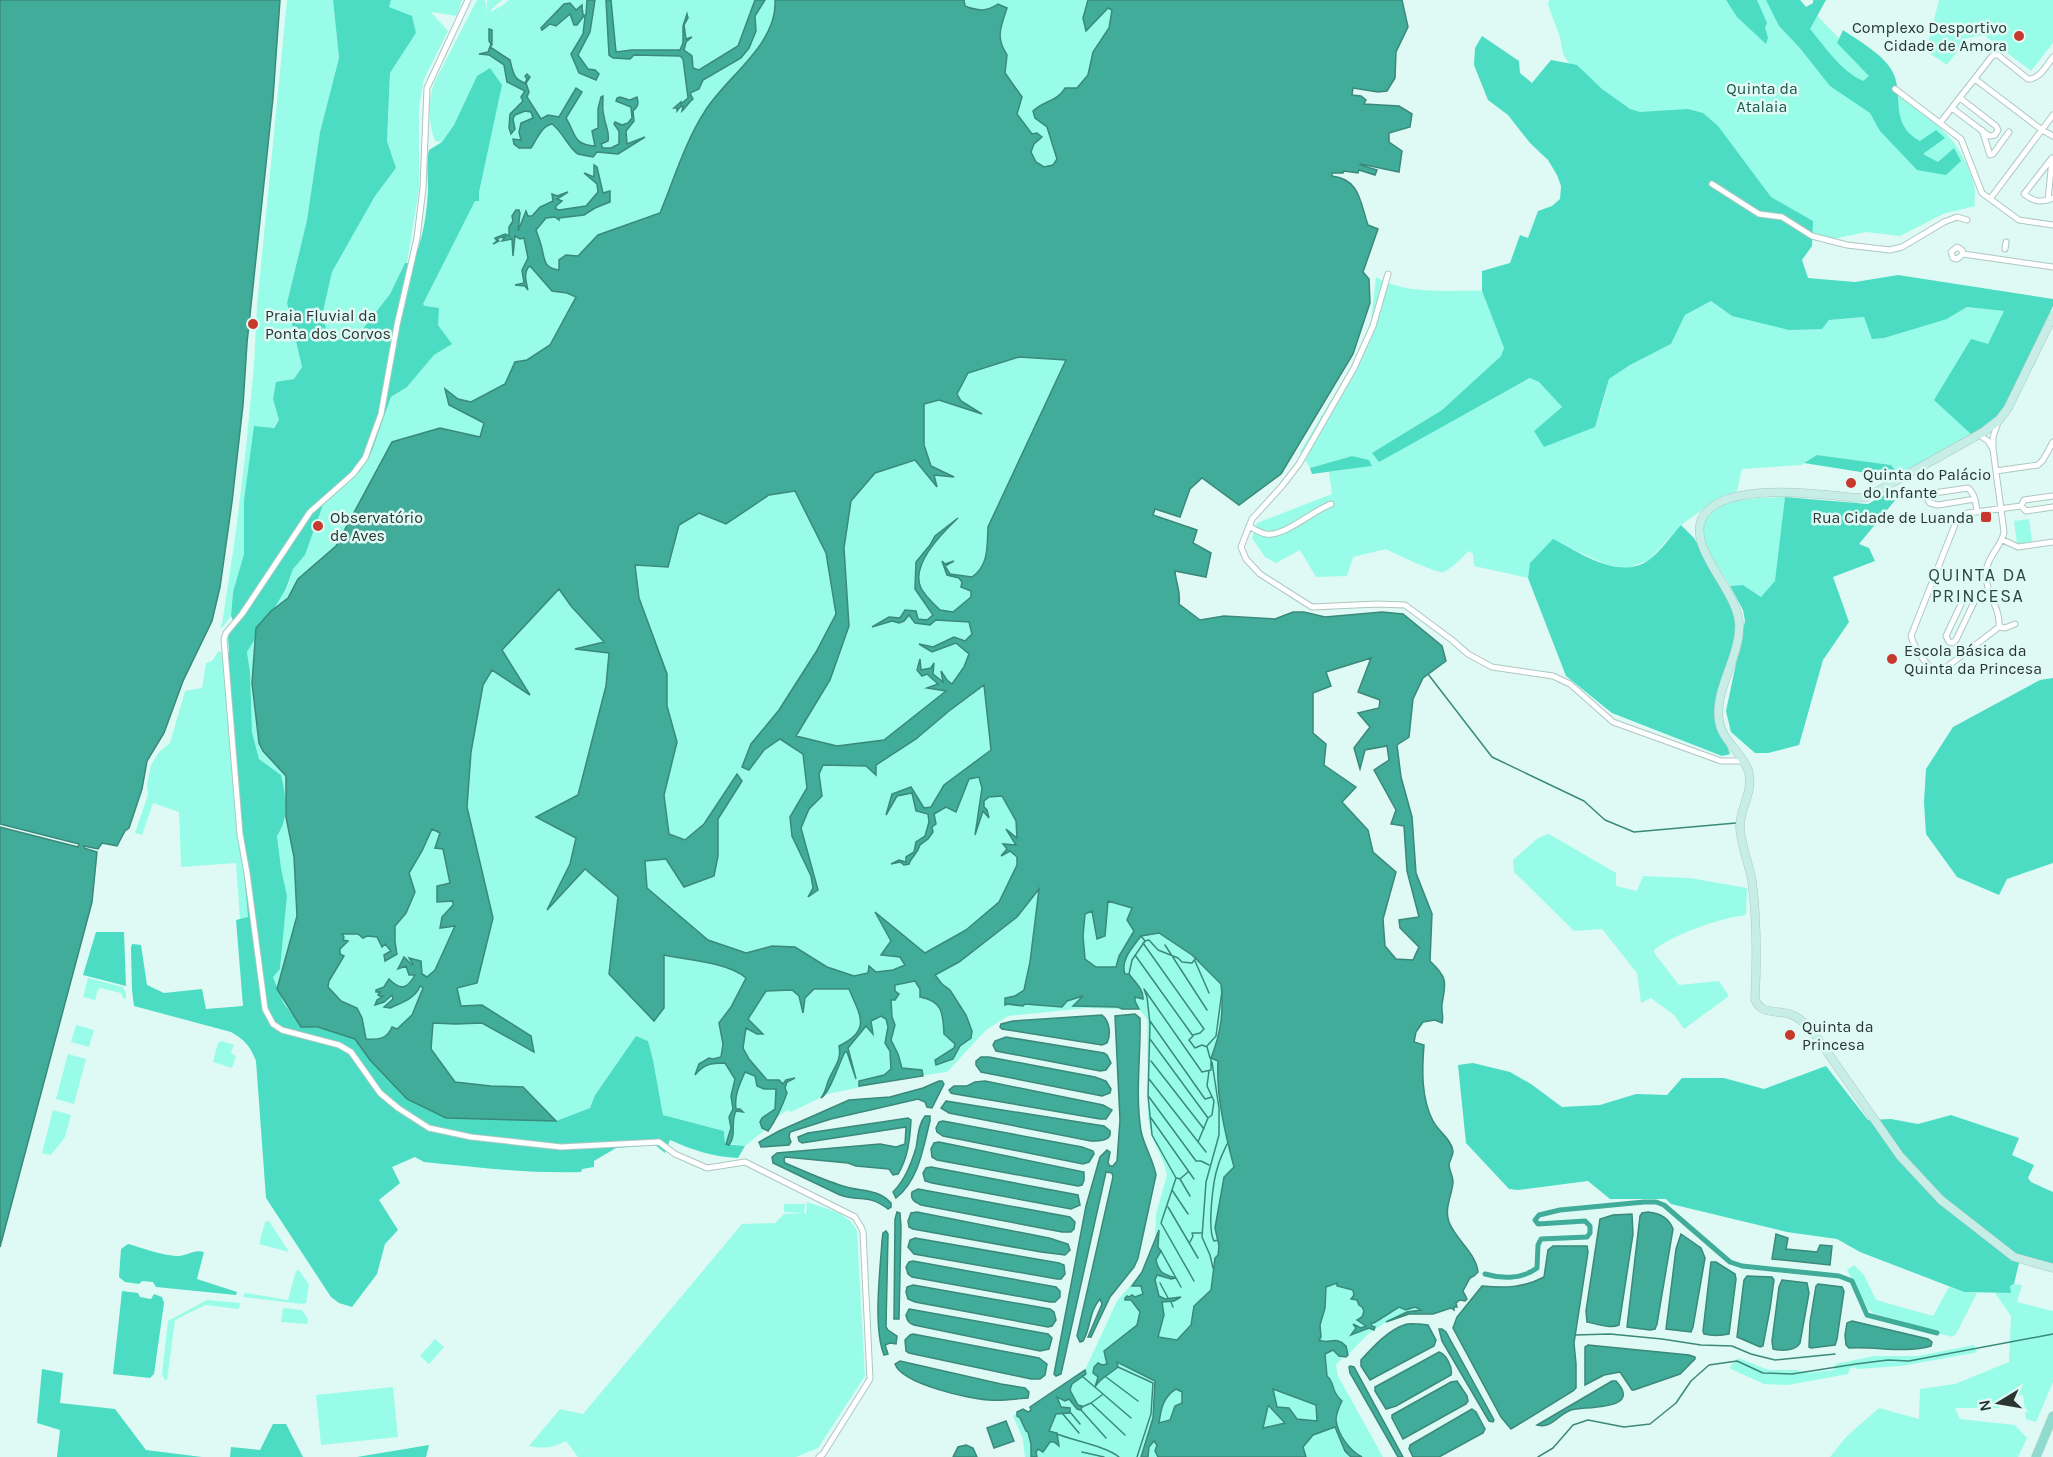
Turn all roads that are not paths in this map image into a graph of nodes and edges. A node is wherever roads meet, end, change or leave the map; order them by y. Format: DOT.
graph roads {
  1 [pos="468,0"];
  2 [pos="2053,57"];
  3 [pos="1975,79"];
  4 [pos="1895,88"];
  5 [pos="1960,98"];
  6 [pos="1952,108"];
  7 [pos="2053,115"];
  8 [pos="1940,123"];
  9 [pos="1982,130"];
  10 [pos="2042,130"];
  11 [pos="2009,132"];
  12 [pos="2053,136"];
  13 [pos="1712,184"];
  14 [pos="1990,199"];
  15 [pos="2050,199"];
  16 [pos="1967,220"];
  17 [pos="2053,225"];
  18 [pos="2006,242"];
  19 [pos="1963,254"];
  20 [pos="2003,260"];
  21 [pos="2053,267"];
  22 [pos="1388,274"];
  23 [pos="2053,316"];
  24 [pos="1999,420"];
  25 [pos="1978,435"];
  26 [pos="2053,442"];
  27 [pos="1993,449"];
  28 [pos="1996,471"];
  29 [pos="2053,496"];
  30 [pos="1975,499"];
  31 [pos="1331,504"];
  32 [pos="2021,506"];
  33 [pos="2053,507"];
  34 [pos="2002,509"];
  35 [pos="1977,512"];
  36 [pos="1249,526"];
  37 [pos="2003,540"];
  38 [pos="2053,542"];
  39 [pos="1989,590"];
  40 [pos="1977,596"];
  41 [pos="2015,624"];
  42 [pos="1999,627"];
  43 [pos="1744,761"];
  44 [pos="2053,1268"];
  45 [pos="2053,1416"];
  46 [pos="2053,1432"];
  47 [pos="2043,1441"];
  48 [pos="819,1457"];
  49 [pos="2036,1457"];
  1 -- 48 [label="street"];
  2 -- 3 [label="street"];
  3 -- 5 [label="street"];
  3 -- 10 [label="street"];
  4 -- 8 [label="street"];
  5 -- 6 [label="street"];
  5 -- 9 [label="street"];
  6 -- 8 [label="street"];
  6 -- 9 [label="street"];
  7 -- 10 [label="street"];
  8 -- 14 [label="street"];
  9 -- 11 [label="street"];
  10 -- 12 [label="street"];
  10 -- 14 [label="street"];
  13 -- 16 [label="street"];
  14 -- 17 [label="street"];
  15 -- 15 [label="street"];
  18 -- 20 [label="street"];
  19 -- 20 [label="street"];
  20 -- 21 [label="street"];
  22 -- 36 [label="street"];
  23 -- 24 [label="main road"];
  24 -- 25 [label="main road"];
  24 -- 27 [label="street"];
  25 -- 27 [label="street"];
  25 -- 43 [label="main road"];
  26 -- 28 [label="street"];
  27 -- 28 [label="street"];
  28 -- 34 [label="street"];
  29 -- 32 [label="street"];
  30 -- 30 [label="street"];
  30 -- 35 [label="street"];
  31 -- 36 [label="street"];
  32 -- 33 [label="street"];
  32 -- 34 [label="street"];
  34 -- 35 [label="street"];
  34 -- 37 [label="street"];
  35 -- 42 [label="street"];
  36 -- 43 [label="street"];
  37 -- 38 [label="street"];
  37 -- 39 [label="street"];
  39 -- 40 [label="street"];
  39 -- 42 [label="street"];
  40 -- 40 [label="street"];
  41 -- 42 [label="street"];
  43 -- 44 [label="main road"];
  45 -- 47 [label="main road"];
  46 -- 47 [label="main road"];
  47 -- 49 [label="main road"];
}
